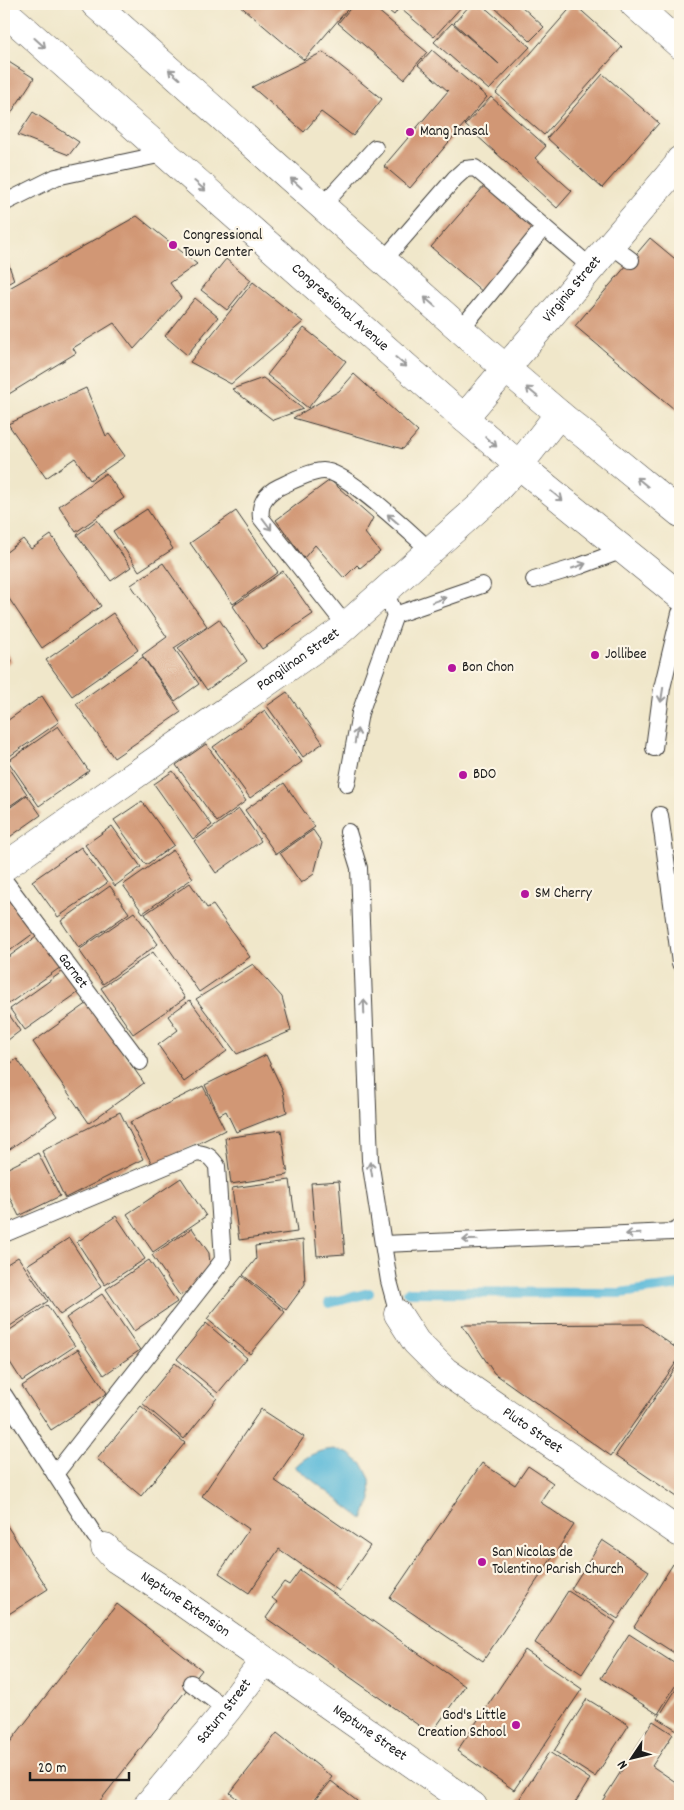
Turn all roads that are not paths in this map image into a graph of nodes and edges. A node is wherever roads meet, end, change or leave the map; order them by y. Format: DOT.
graph roads {
  1 [pos="95,4"];
  2 [pos="634,4"];
  3 [pos="4,11"];
  4 [pos="680,45"];
  5 [pos="374,148"];
  6 [pos="164,154"];
  7 [pos="680,160"];
  8 [pos="4,203"];
  9 [pos="322,206"];
  10 [pos="544,226"];
  11 [pos="383,261"];
  12 [pos="592,268"];
  13 [pos="460,329"];
  14 [pos="506,369"];
  15 [pos="559,414"];
  16 [pos="464,418"];
  17 [pos="519,465"];
  18 [pos="680,513"];
  19 [pos="430,550"];
  20 [pos="623,550"];
  21 [pos="534,580"];
  22 [pos="482,585"];
  23 [pos="680,596"];
  24 [pos="390,603"];
  25 [pos="680,613"];
  26 [pos="346,626"];
  27 [pos="654,748"];
  28 [pos="347,784"];
  29 [pos="660,815"];
  30 [pos="348,832"];
  31 [pos="4,867"];
  32 [pos="4,880"];
  33 [pos="680,963"];
  34 [pos="140,1062"];
  35 [pos="680,1228"];
  36 [pos="4,1234"];
  37 [pos="383,1244"];
  38 [pos="398,1314"];
  39 [pos="4,1395"];
  40 [pos="55,1474"];
  41 [pos="680,1533"];
  42 [pos="105,1547"];
  43 [pos="264,1662"];
  44 [pos="191,1683"];
  45 [pos="227,1710"];
  46 [pos="147,1806"];
  47 [pos="473,1806"];
  9 -- 1 [label="street, one-way"];
  2 -- 4 [label="street"];
  3 -- 6 [label="street, Congressional Avenue, one-way"];
  5 -- 9 [label="lane"];
  6 -- 8 [label="lane"];
  6 -- 16 [label="street, Congressional Avenue, one-way"];
  7 -- 12 [label="street, Virginia Street"];
  9 -- 11 [label="street"];
  10 -- 11 [label="lane"];
  10 -- 12 [label="lane"];
  10 -- 13 [label="lane"];
  13 -- 11 [label="street, one-way"];
  12 -- 14 [label="street, Virginia Street"];
  13 -- 14 [label="street"];
  15 -- 14 [label="street, one-way"];
  14 -- 16 [label="street, Virginia Street"];
  15 -- 17 [label="street, Pangilinan Street"];
  18 -- 15 [label="street, one-way"];
  16 -- 17 [label="street, Congressional Avenue, one-way"];
  17 -- 19 [label="street, Pangilinan Street"];
  17 -- 20 [label="street, Congressional Avenue, one-way"];
  19 -- 24 [label="street, Pangilinan Street"];
  19 -- 26 [label="lane, one-way"];
  21 -- 20 [label="lane, one-way"];
  20 -- 23 [label="street, Congressional Avenue"];
  24 -- 22 [label="lane, one-way"];
  24 -- 26 [label="street, Pangilinan Street"];
  28 -- 24 [label="lane, one-way"];
  25 -- 27 [label="lane, one-way"];
  26 -- 31 [label="street, Pangilinan Street"];
  29 -- 33 [label="lane"];
  37 -- 30 [label="lane, one-way"];
  32 -- 34 [label="lane, Garnet"];
  35 -- 37 [label="lane, one-way"];
  36 -- 40 [label="lane"];
  37 -- 38 [label="lane"];
  38 -- 41 [label="street, Pluto Street"];
  39 -- 40 [label="lane"];
  40 -- 42 [label="lane"];
  42 -- 43 [label="street, Neptune Extension"];
  43 -- 45 [label="street, Saturn Street"];
  43 -- 47 [label="street, Neptune Street"];
  44 -- 45 [label="lane"];
  45 -- 46 [label="street, Saturn Street"];
}
